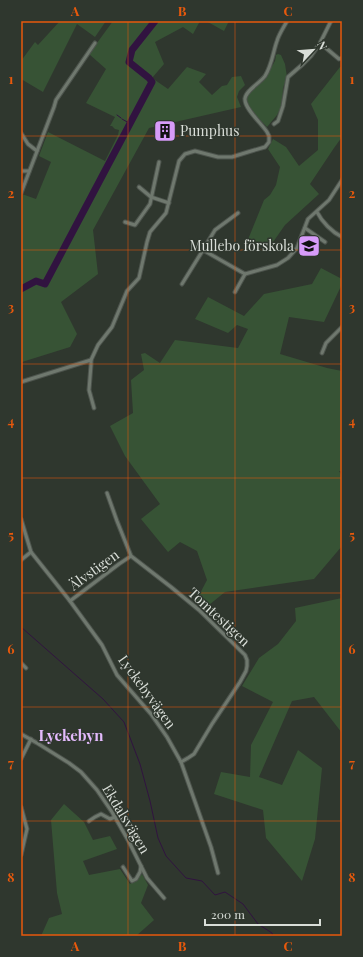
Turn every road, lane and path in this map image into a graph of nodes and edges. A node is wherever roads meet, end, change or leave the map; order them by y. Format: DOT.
graph roads {
  1 [pos="287,21"];
  2 [pos="331,21"];
  3 [pos="95,43"];
  4 [pos="320,43"];
  5 [pos="342,58"];
  6 [pos="274,124"];
  7 [pos="21,133"];
  8 [pos="37,151"];
  9 [pos="159,162"];
  10 [pos="21,171"];
  11 [pos="29,171"];
  12 [pos="342,180"];
  13 [pos="139,187"];
  14 [pos="21,193"];
  15 [pos="152,197"];
  16 [pos="169,203"];
  17 [pos="317,212"];
  18 [pos="238,213"];
  19 [pos="125,222"];
  20 [pos="304,228"];
  21 [pos="342,237"];
  22 [pos="325,242"];
  23 [pos="203,250"];
  24 [pos="245,274"];
  25 [pos="182,284"];
  26 [pos="235,292"];
  27 [pos="342,327"];
  28 [pos="322,352"];
  29 [pos="91,360"];
  30 [pos="21,382"];
  31 [pos="94,408"];
  32 [pos="107,493"];
  33 [pos="21,519"];
  34 [pos="31,552"];
  35 [pos="131,556"];
  36 [pos="21,560"];
  37 [pos="70,601"];
  38 [pos="21,663"];
  39 [pos="26,668"];
  40 [pos="21,734"];
  41 [pos="31,739"];
  42 [pos="21,759"];
  43 [pos="181,762"];
  44 [pos="21,807"];
  45 [pos="115,817"];
  46 [pos="89,821"];
  47 [pos="21,855"];
  48 [pos="141,866"];
  49 [pos="123,867"];
  50 [pos="218,873"];
  51 [pos="164,898"];
  1 -- 16 [label="street"];
  2 -- 4 [label="street"];
  3 -- 8 [label="street"];
  4 -- 5 [label="street"];
  4 -- 6 [label="street"];
  7 -- 8 [label="street"];
  8 -- 11 [label="street"];
  9 -- 15 [label="street"];
  10 -- 11 [label="street"];
  11 -- 14 [label="street"];
  12 -- 17 [label="street"];
  13 -- 15 [label="street"];
  15 -- 16 [label="street"];
  15 -- 19 [label="street"];
  16 -- 29 [label="street"];
  17 -- 20 [label="street"];
  17 -- 21 [label="street"];
  18 -- 23 [label="street"];
  20 -- 22 [label="street"];
  20 -- 24 [label="street"];
  23 -- 24 [label="street"];
  23 -- 25 [label="street"];
  24 -- 26 [label="street"];
  27 -- 28 [label="street"];
  29 -- 30 [label="street"];
  29 -- 31 [label="street"];
  32 -- 35 [label="street, Tomtestigen"];
  33 -- 34 [label="street, Lyckebyvägen"];
  34 -- 36 [label="street"];
  34 -- 37 [label="street, Lyckebyvägen"];
  35 -- 37 [label="street, Älvstigen"];
  35 -- 43 [label="street, Tomtestigen"];
  37 -- 43 [label="street, Lyckebyvägen"];
  38 -- 39 [label="street"];
  40 -- 41 [label="street, Ekdalsvägen"];
  41 -- 42 [label="street"];
  41 -- 45 [label="street, Ekdalsvägen"];
  43 -- 50 [label="street, Lyckebyvägen"];
  44 -- 47 [label="street"];
  45 -- 46 [label="street"];
  45 -- 48 [label="street, Ekdalsvägen"];
  48 -- 49 [label="street"];
  48 -- 51 [label="street, Ekdalsvägen"];
}
